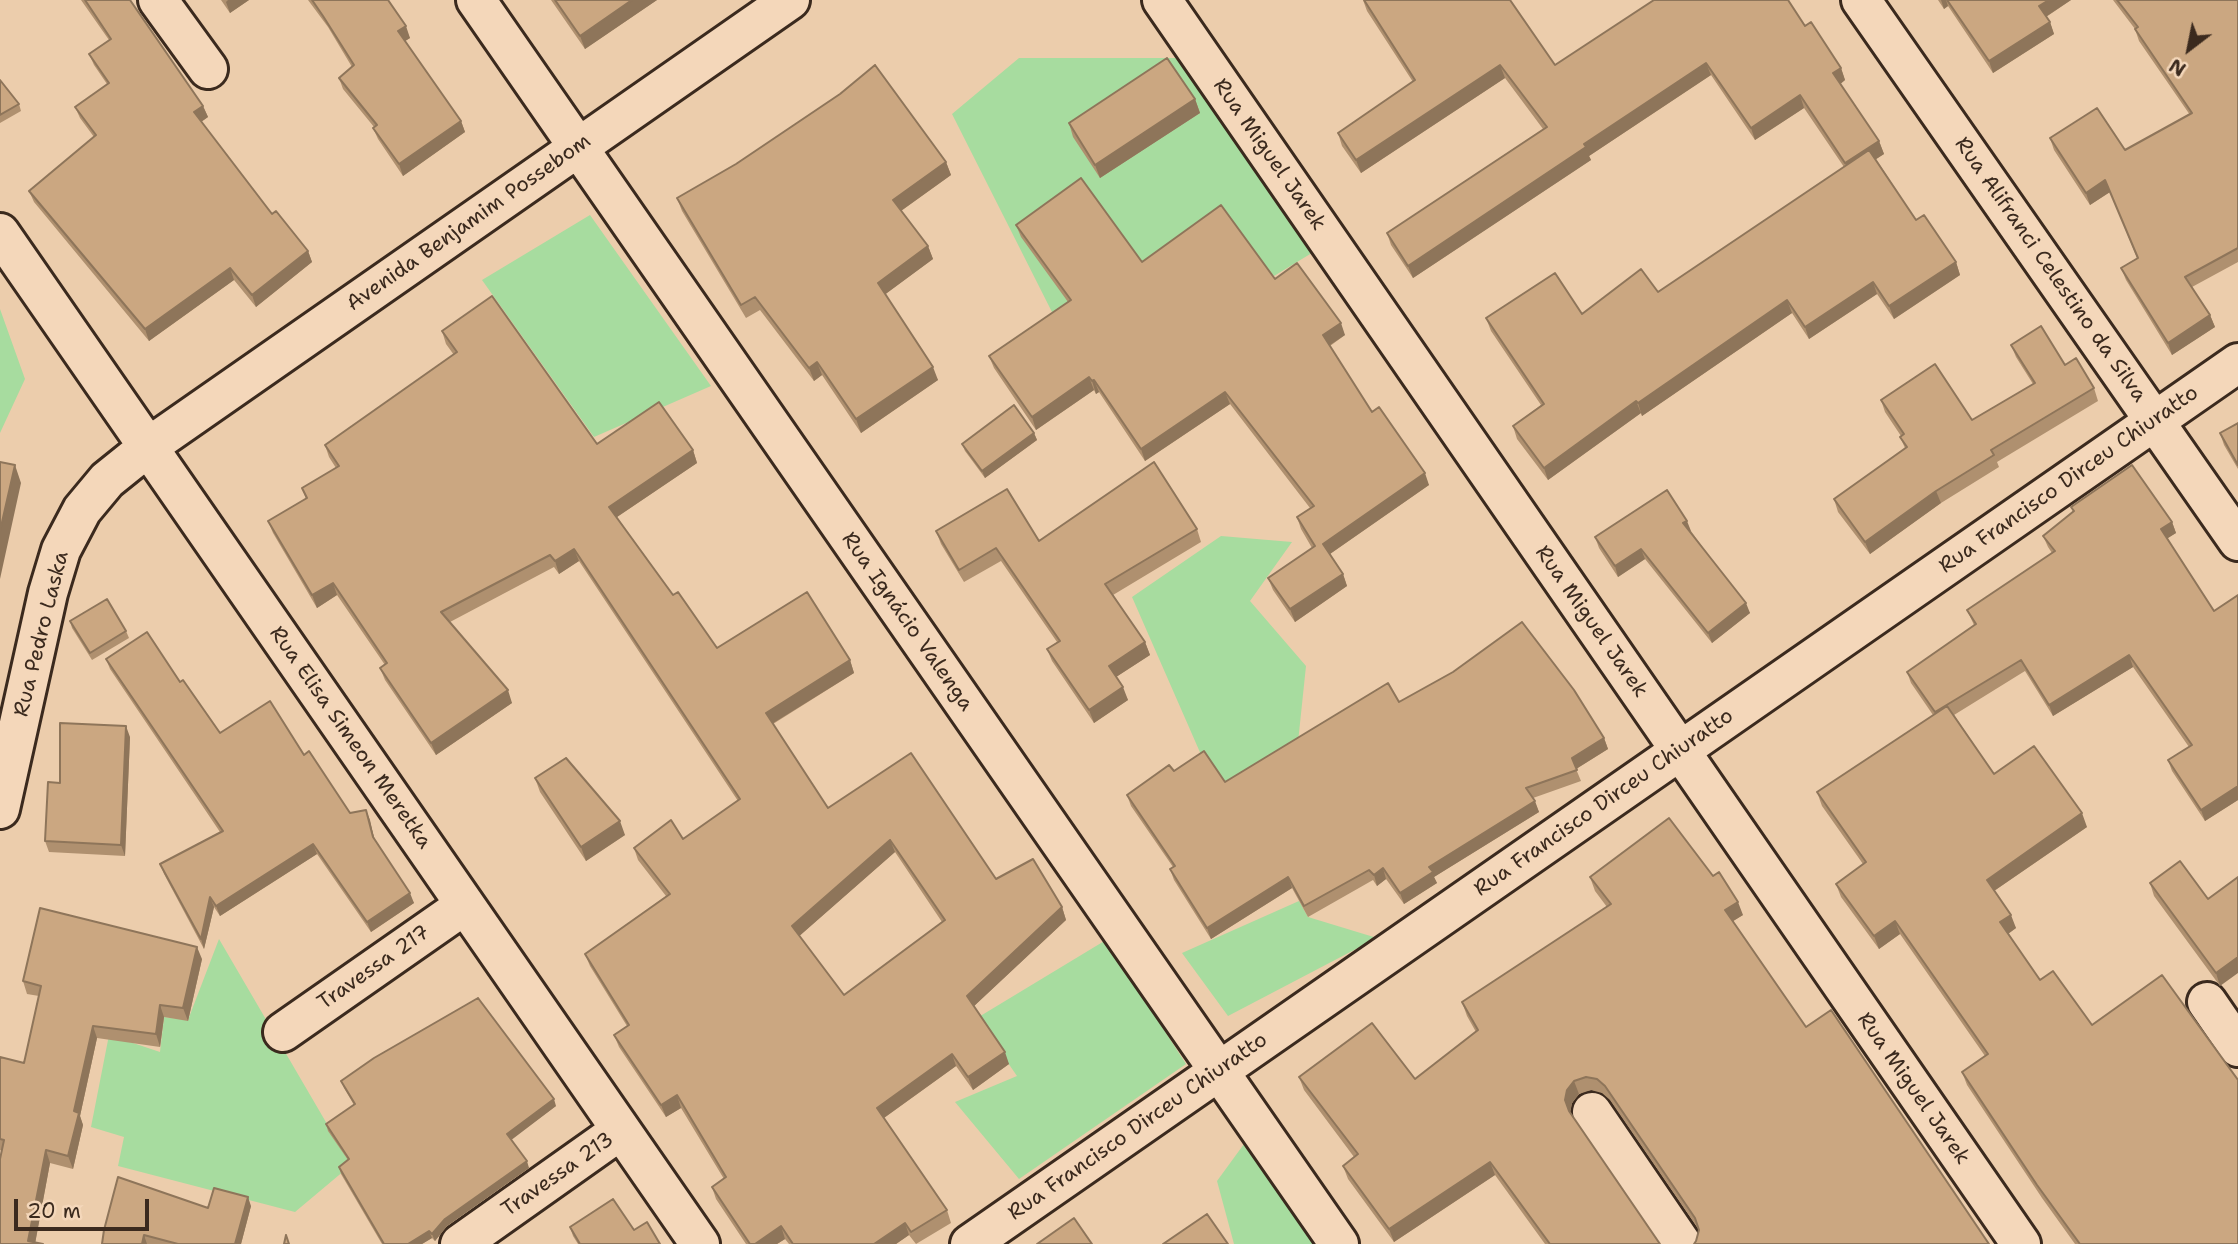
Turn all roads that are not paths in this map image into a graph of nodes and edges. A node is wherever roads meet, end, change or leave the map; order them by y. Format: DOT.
graph roads {
  1 [pos="158,0"];
  2 [pos="476,0"];
  3 [pos="790,0"];
  4 [pos="1162,0"];
  5 [pos="1861,0"];
  6 [pos="208,69"];
  7 [pos="578,148"];
  8 [pos="0,233"];
  9 [pos="2238,363"];
  10 [pos="2154,421"];
  11 [pos="148,447"];
  12 [pos="2238,541"];
  13 [pos="1680,750"];
  14 [pos="5,758"];
  15 [pos="0,809"];
  16 [pos="465,905"];
  17 [pos="2207,1002"];
  18 [pos="283,1032"];
  19 [pos="2238,1047"];
  20 [pos="1219,1071"];
  21 [pos="1592,1112"];
  22 [pos="621,1130"];
  23 [pos="460,1244"];
  24 [pos="700,1244"];
  25 [pos="970,1244"];
  26 [pos="1339,1244"];
  27 [pos="1682,1244"];
  28 [pos="2021,1244"];
  1 -- 6 [label="street"];
  2 -- 7 [label="street, Rua Ignácio Valenga"];
  3 -- 7 [label="street, Avenida Benjamim Possebom"];
  4 -- 13 [label="street, Rua Miguel Jarek"];
  5 -- 10 [label="street, Rua Alifranci Celestino da Silva"];
  7 -- 11 [label="street, Avenida Benjamim Possebom"];
  7 -- 20 [label="street, Rua Ignácio Valenga"];
  8 -- 11 [label="street, Rua Elisa Simeon Meretka"];
  9 -- 10 [label="street, Rua Francisco Dirceu Chiuratto"];
  10 -- 12 [label="street, Rua Alifranci Celestino da Silva"];
  10 -- 13 [label="street, Rua Francisco Dirceu Chiuratto"];
  11 -- 14 [label="street, Rua Pedro Laska"];
  11 -- 16 [label="street, Rua Elisa Simeon Meretka"];
  13 -- 20 [label="street, Rua Francisco Dirceu Chiuratto"];
  13 -- 28 [label="street, Rua Miguel Jarek"];
  14 -- 15 [label="street, Rua Pedro Laska"];
  16 -- 18 [label="street, Travessa 217"];
  16 -- 22 [label="street, Rua Elisa Simeon Meretka"];
  17 -- 19 [label="street"];
  20 -- 25 [label="street, Rua Francisco Dirceu Chiuratto"];
  20 -- 26 [label="street, Rua Ignácio Valenga"];
  21 -- 27 [label="street"];
  22 -- 23 [label="street, Travessa 213"];
  22 -- 24 [label="street, Rua Elisa Simeon Meretka"];
}
